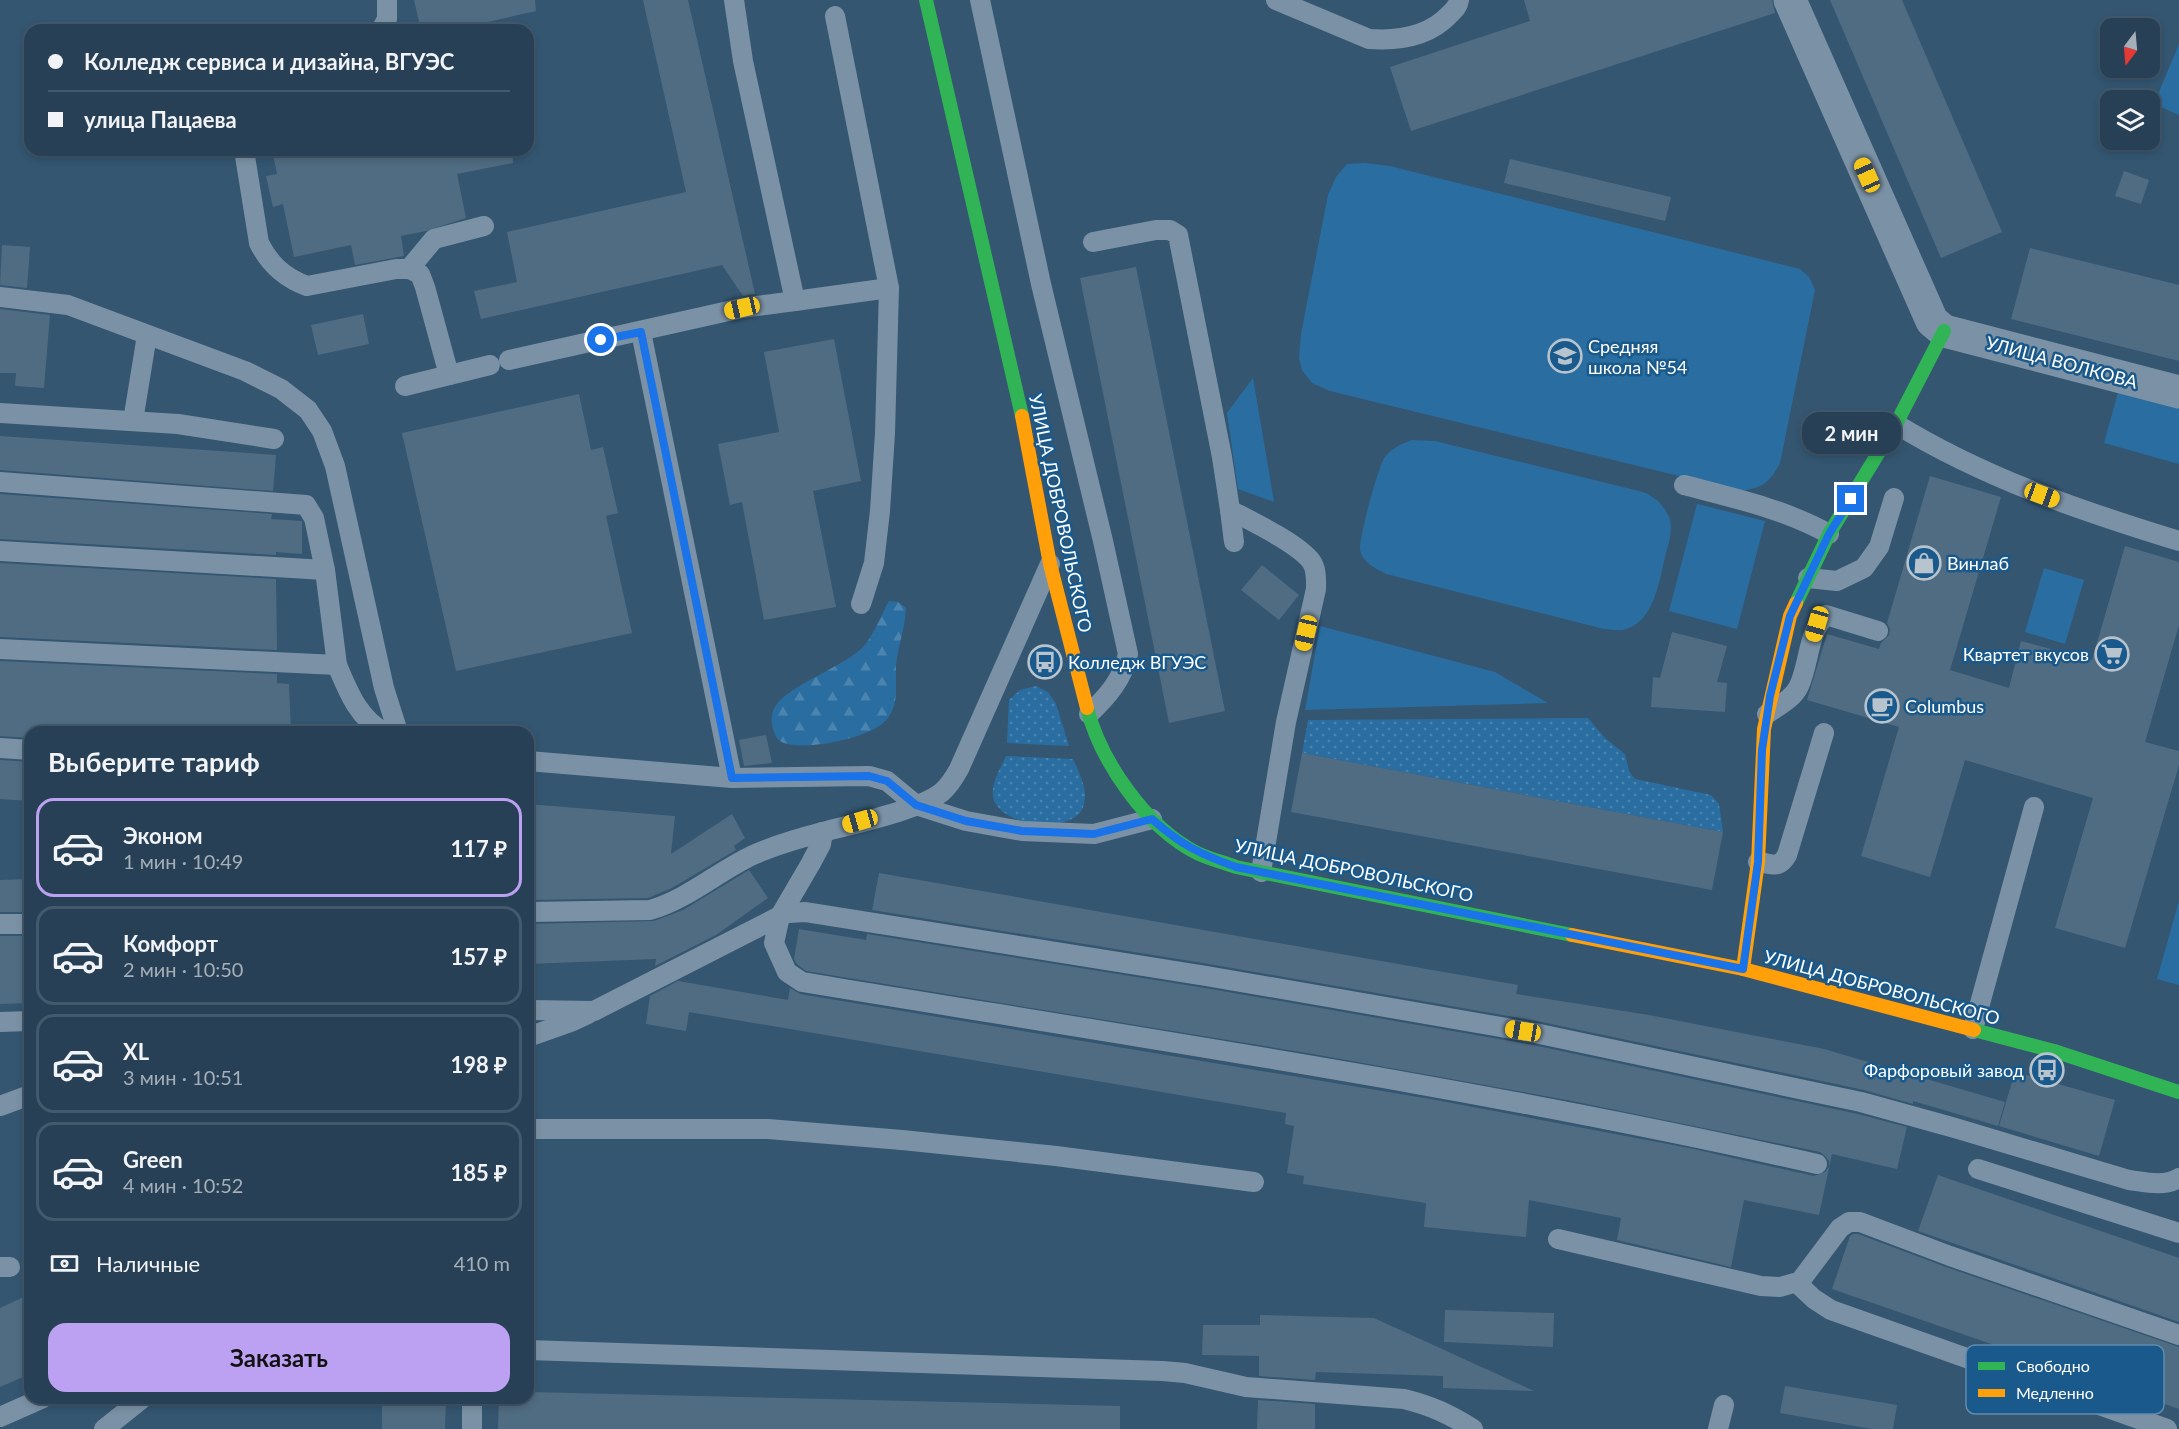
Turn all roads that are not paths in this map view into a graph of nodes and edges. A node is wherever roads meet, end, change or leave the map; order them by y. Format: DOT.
graph roads {
  1 [pos="387,0"];
  2 [pos="734,0"];
  3 [pos="926,0"];
  4 [pos="980,0"];
  5 [pos="1276,0"];
  6 [pos="1459,0"];
  7 [pos="1790,0"];
  8 [pos="835,16"];
  9 [pos="384,24"];
  10 [pos="245,156"];
  11 [pos="484,226"];
  12 [pos="1093,242"];
  13 [pos="409,269"];
  14 [pos="889,288"];
  15 [pos="0,297"];
  16 [pos="795,301"];
  17 [pos="1944,331"];
  18 [pos="641,332"];
  19 [pos="147,335"];
  20 [pos="449,375"];
  21 [pos="405,386"];
  22 [pos="2179,392"];
  23 [pos="0,413"];
  24 [pos="133,421"];
  25 [pos="1896,424"];
  26 [pos="274,439"];
  27 [pos="0,482"];
  28 [pos="1684,485"];
  29 [pos="1894,498"];
  30 [pos="1230,510"];
  31 [pos="1829,534"];
  32 [pos="2179,541"];
  33 [pos="1234,542"];
  34 [pos="0,550"];
  35 [pos="1050,564"];
  36 [pos="325,570"];
  37 [pos="1808,578"];
  38 [pos="861,604"];
  39 [pos="1878,631"];
  40 [pos="0,649"];
  41 [pos="337,665"];
  42 [pos="1089,714"];
  43 [pos="1767,714"];
  44 [pos="374,726"];
  45 [pos="397,726"];
  46 [pos="1824,733"];
  47 [pos="0,748"];
  48 [pos="24,750"];
  49 [pos="534,762"];
  50 [pos="732,778"];
  51 [pos="916,805"];
  52 [pos="2034,807"];
  53 [pos="1152,819"];
  54 [pos="823,832"];
  55 [pos="1758,862"];
  56 [pos="1262,872"];
  57 [pos="534,912"];
  58 [pos="780,916"];
  59 [pos="0,924"];
  60 [pos="24,924"];
  61 [pos="1743,969"];
  62 [pos="534,1010"];
  63 [pos="594,1011"];
  64 [pos="0,1022"];
  65 [pos="24,1022"];
  66 [pos="1973,1029"];
  67 [pos="534,1035"];
  68 [pos="2178,1088"];
  69 [pos="24,1097"];
  70 [pos="0,1106"];
  71 [pos="534,1129"];
  72 [pos="1817,1164"];
  73 [pos="1978,1169"];
  74 [pos="2179,1178"];
  75 [pos="1254,1182"];
  76 [pos="2179,1233"];
  77 [pos="1558,1239"];
  78 [pos="1798,1284"];
  79 [pos="2179,1335"];
  80 [pos="534,1350"];
  81 [pos="1966,1358"];
  82 [pos="29,1404"];
  83 [pos="135,1404"];
  84 [pos="472,1404"];
  85 [pos="1724,1405"];
  86 [pos="2125,1414"];
  87 [pos="0,1417"];
  88 [pos="104,1429"];
  89 [pos="472,1429"];
  90 [pos="1473,1429"];
  91 [pos="1718,1429"];
  92 [pos="2167,1429"];
  1 -- 9 [label="lane"];
  2 -- 16 [label="lane"];
  3 -- 35 [label="main road, УЛИЦА ДОБРОВОЛЬСКОГО"];
  4 -- 42 [label="lane"];
  5 -- 6 [label="lane"];
  7 -- 17 [label="street"];
  8 -- 14 [label="lane"];
  10 -- 13 [label="lane"];
  11 -- 13 [label="lane"];
  12 -- 30 [label="lane"];
  13 -- 20 [label="lane"];
  14 -- 16 [label="lane"];
  14 -- 38 [label="lane"];
  15 -- 19 [label="lane"];
  16 -- 18 [label="lane"];
  17 -- 22 [label="street, УЛИЦА ВОЛКОВА"];
  17 -- 25 [label="main road"];
  18 -- 20 [label="lane"];
  18 -- 50 [label="lane"];
  19 -- 24 [label="lane"];
  19 -- 45 [label="lane"];
  20 -- 21 [label="lane"];
  23 -- 24 [label="lane"];
  24 -- 26 [label="lane"];
  25 -- 31 [label="main road"];
  25 -- 32 [label="lane"];
  27 -- 36 [label="lane"];
  28 -- 31 [label="lane"];
  29 -- 37 [label="lane"];
  30 -- 33 [label="lane"];
  30 -- 56 [label="lane"];
  31 -- 37 [label="main road"];
  34 -- 36 [label="lane"];
  35 -- 42 [label="main road, УЛИЦА ДОБРОВОЛЬСКОГО"];
  35 -- 51 [label="lane"];
  36 -- 41 [label="lane"];
  37 -- 43 [label="main road"];
  39 -- 43 [label="lane"];
  40 -- 41 [label="lane"];
  41 -- 44 [label="lane"];
  42 -- 53 [label="main road, УЛИЦА ДОБРОВОЛЬСКОГО"];
  43 -- 55 [label="main road"];
  46 -- 55 [label="lane"];
  47 -- 48 [label="lane"];
  49 -- 50 [label="lane"];
  50 -- 51 [label="lane"];
  51 -- 53 [label="lane"];
  51 -- 54 [label="lane"];
  52 -- 66 [label="lane"];
  53 -- 56 [label="main road, УЛИЦА ДОБРОВОЛЬСКОГО"];
  54 -- 57 [label="lane"];
  54 -- 58 [label="lane"];
  55 -- 61 [label="main road"];
  56 -- 61 [label="main road, УЛИЦА ДОБРОВОЛЬСКОГО"];
  58 -- 63 [label="lane"];
  58 -- 72 [label="lane"];
  58 -- 74 [label="lane"];
  59 -- 60 [label="lane"];
  61 -- 66 [label="main road, УЛИЦА ДОБРОВОЛЬСКОГО"];
  62 -- 63 [label="lane"];
  63 -- 67 [label="lane"];
  64 -- 65 [label="lane"];
  66 -- 68 [label="main road, УЛИЦА ДОБРОВОЛЬСКОГО"];
  69 -- 70 [label="lane"];
  71 -- 75 [label="lane"];
  73 -- 76 [label="lane"];
  77 -- 78 [label="lane"];
  78 -- 79 [label="lane"];
  78 -- 81 [label="lane"];
  80 -- 90 [label="lane"];
  82 -- 87 [label="lane"];
  83 -- 88 [label="lane"];
  84 -- 89 [label="lane"];
  85 -- 91 [label="lane"];
  86 -- 92 [label="lane"];
}
